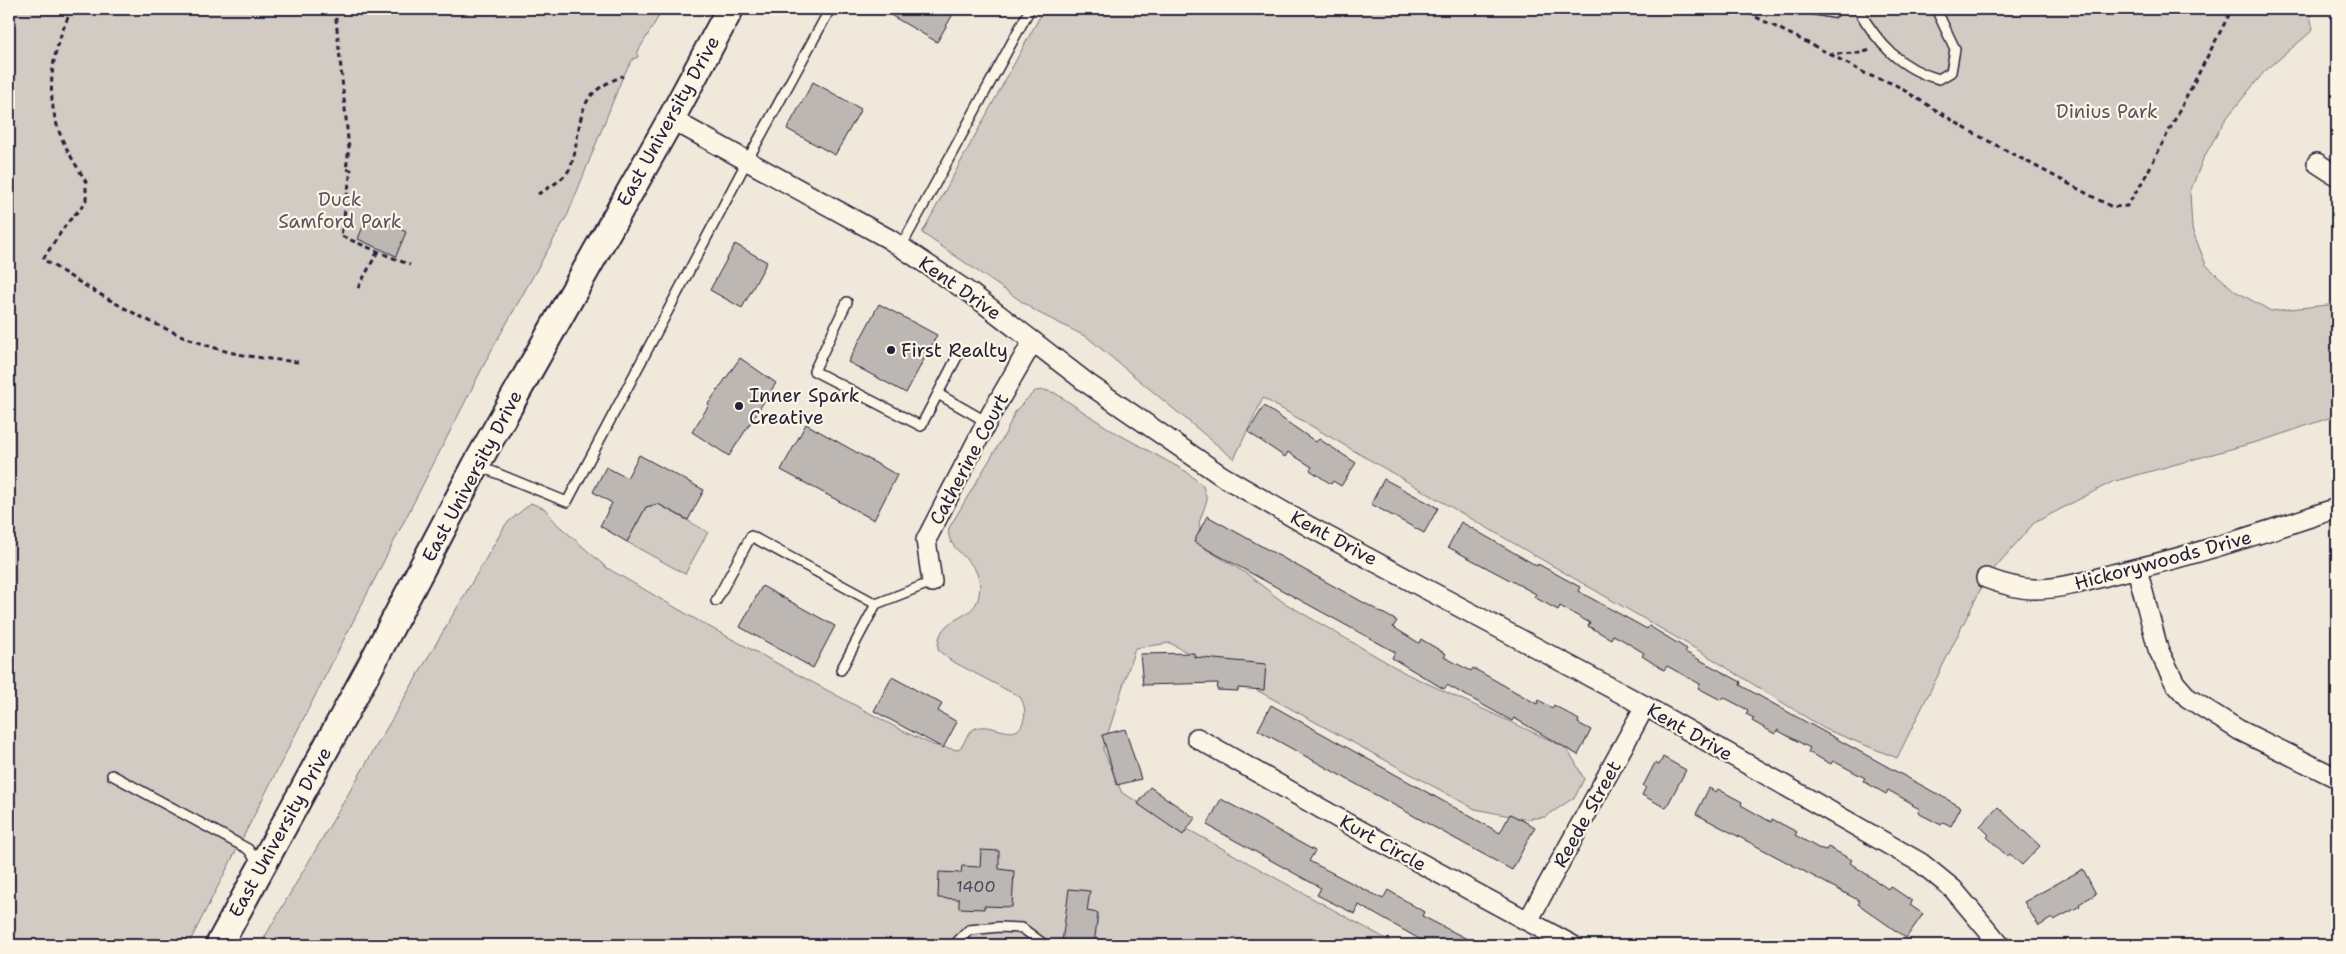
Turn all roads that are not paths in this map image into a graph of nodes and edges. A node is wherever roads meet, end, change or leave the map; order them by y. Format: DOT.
graph roads {
  1 [pos="730,9"];
  2 [pos="830,9"];
  3 [pos="1030,9"];
  4 [pos="1811,9"];
  5 [pos="1837,9"];
  6 [pos="1858,9"];
  7 [pos="1936,9"];
  8 [pos="671,119"];
  9 [pos="747,161"];
  10 [pos="2317,163"];
  11 [pos="2337,176"];
  12 [pos="901,247"];
  13 [pos="847,302"];
  14 [pos="1033,341"];
  15 [pos="958,355"];
  16 [pos="938,394"];
  17 [pos="987,422"];
  18 [pos="476,465"];
  19 [pos="2337,508"];
  20 [pos="2137,569"];
  21 [pos="1986,578"];
  22 [pos="932,582"];
  23 [pos="716,601"];
  24 [pos="876,604"];
  25 [pos="841,670"];
  26 [pos="1645,706"];
  27 [pos="1197,738"];
  28 [pos="112,775"];
  29 [pos="2337,778"];
  30 [pos="261,866"];
  31 [pos="1528,921"];
  32 [pos="219,945"];
  33 [pos="954,945"];
  34 [pos="1045,945"];
  35 [pos="1572,945"];
  36 [pos="2000,945"];
  1 -- 8 [label="main road, East University Drive"];
  2 -- 9 [label="lane"];
  3 -- 12 [label="lane"];
  4 -- 5 [label="lane"];
  6 -- 7 [label="lane"];
  8 -- 9 [label="street, Kent Drive"];
  8 -- 18 [label="main road, East University Drive"];
  9 -- 12 [label="street, Kent Drive"];
  9 -- 18 [label="lane"];
  10 -- 11 [label="street"];
  12 -- 14 [label="street, Kent Drive"];
  13 -- 16 [label="lane"];
  14 -- 17 [label="street, Catherine Court"];
  14 -- 26 [label="street, Kent Drive"];
  15 -- 16 [label="lane"];
  16 -- 17 [label="lane"];
  17 -- 22 [label="street, Catherine Court"];
  18 -- 30 [label="main road, East University Drive"];
  19 -- 20 [label="street, Hickorywoods Drive"];
  20 -- 21 [label="street, Hickorywoods Drive"];
  20 -- 29 [label="street"];
  22 -- 24 [label="lane"];
  23 -- 24 [label="lane"];
  24 -- 25 [label="lane"];
  26 -- 31 [label="street, Reede Street"];
  26 -- 36 [label="street, Kent Drive"];
  27 -- 31 [label="street, Kurt Circle"];
  28 -- 30 [label="lane"];
  30 -- 32 [label="main road, East University Drive"];
  31 -- 35 [label="street, Kurt Circle"];
  33 -- 34 [label="lane"];
}
